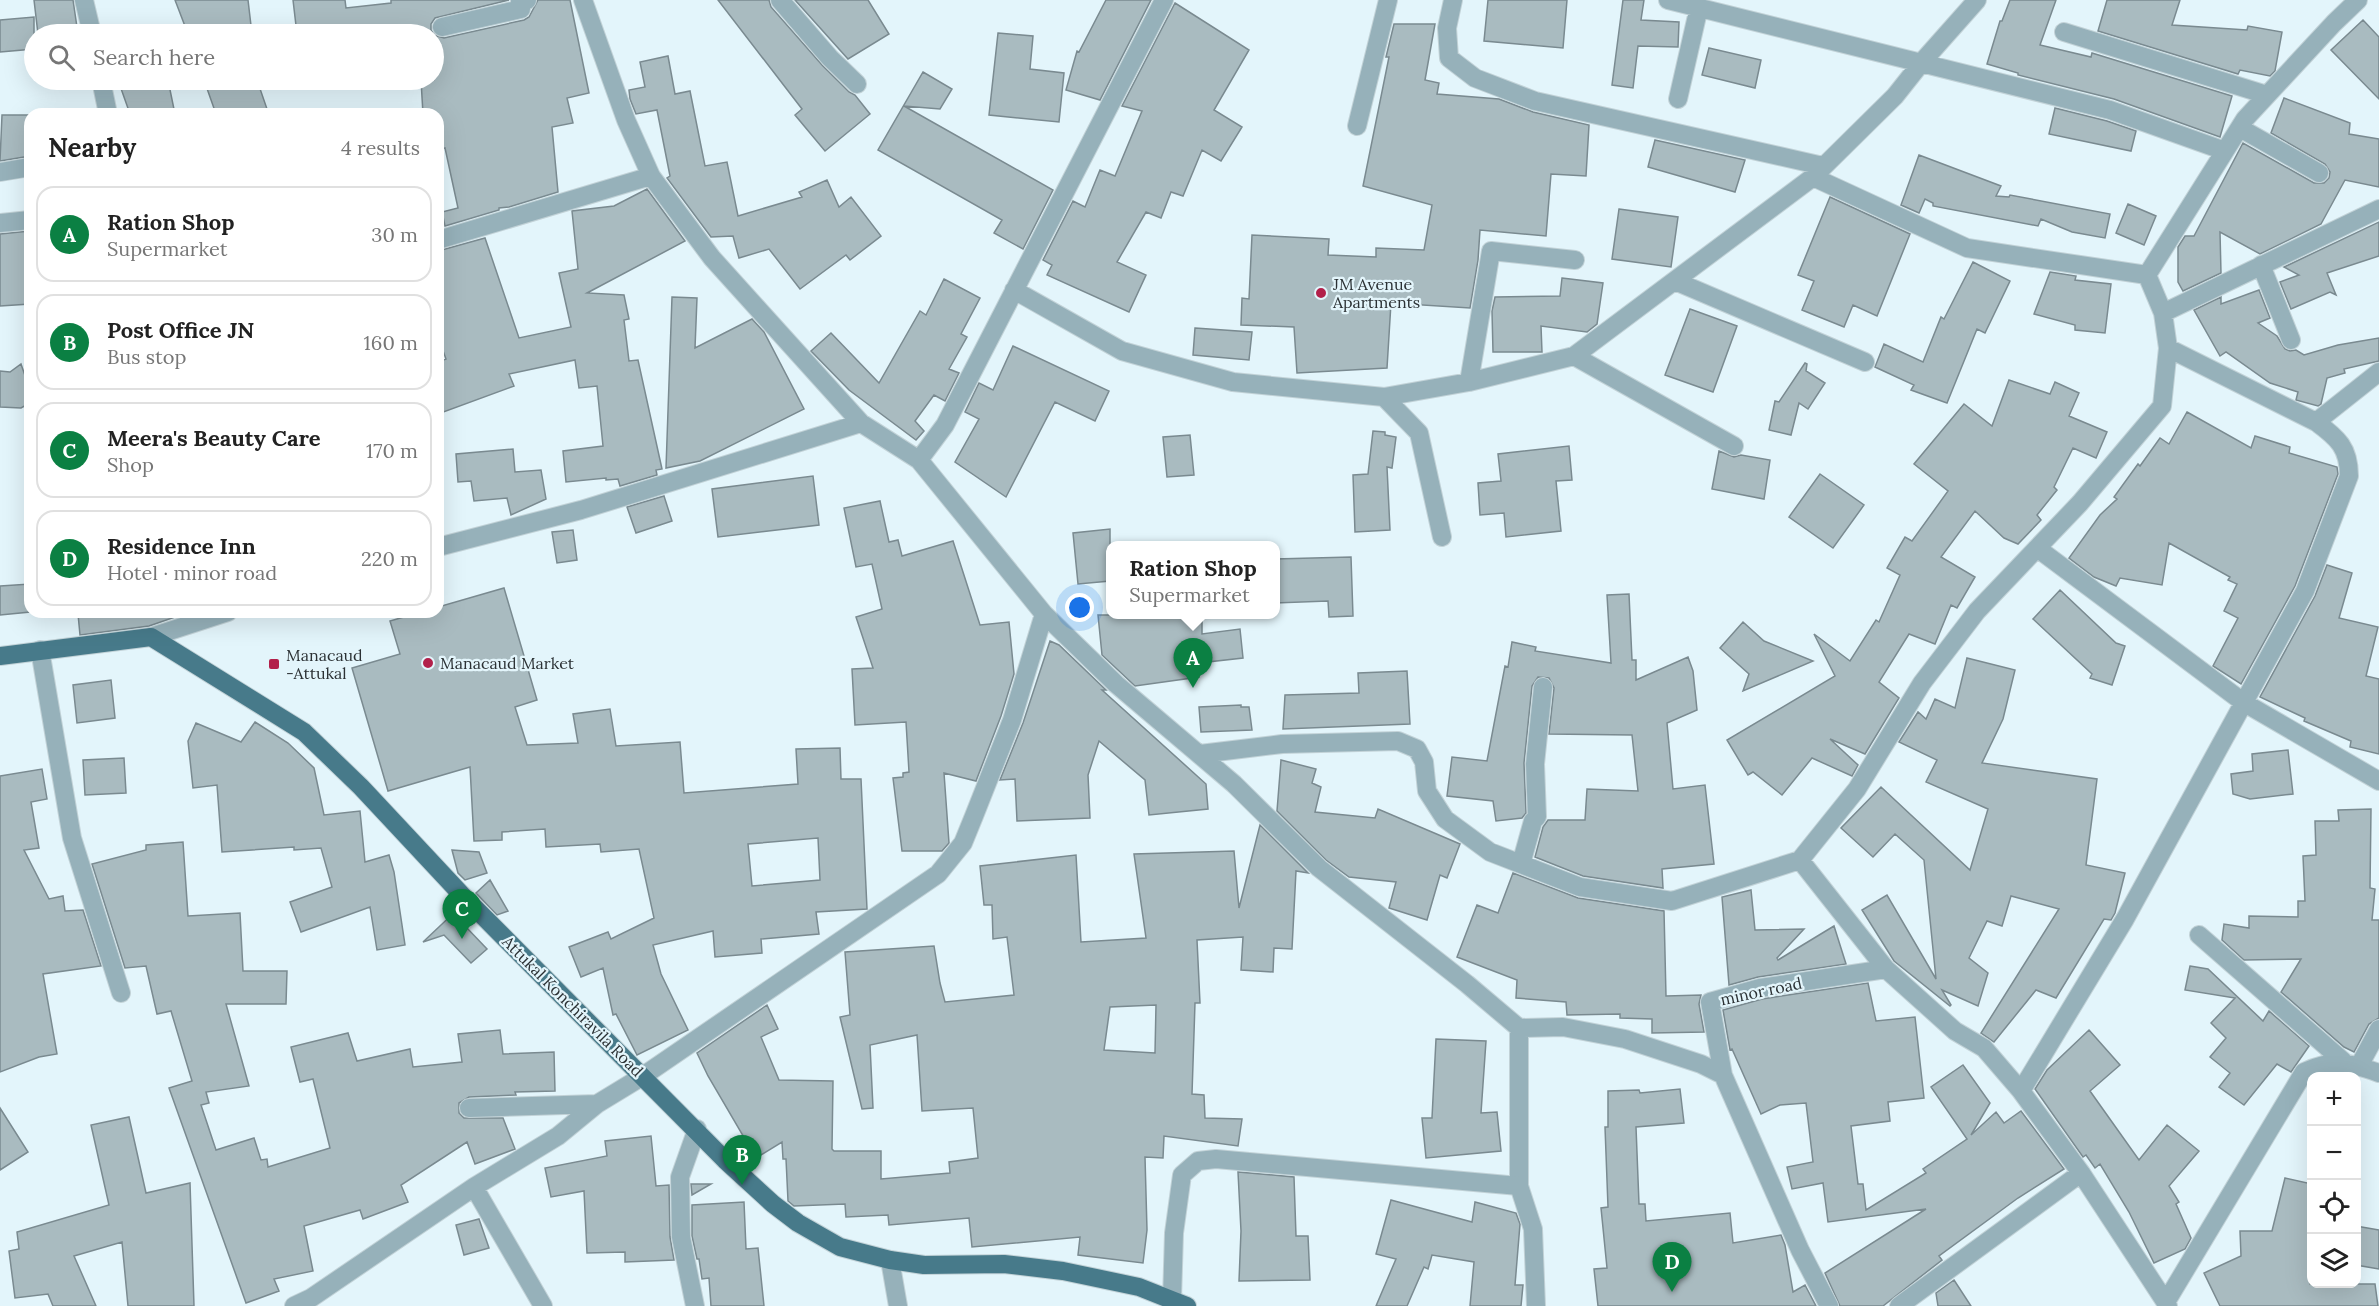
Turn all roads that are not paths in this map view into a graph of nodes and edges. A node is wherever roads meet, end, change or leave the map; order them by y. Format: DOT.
graph roads {
  1 [pos="84,0"];
  2 [pos="527,0"];
  3 [pos="583,0"];
  4 [pos="780,0"];
  5 [pos="1164,0"];
  6 [pos="1388,0"];
  7 [pos="1453,0"];
  8 [pos="1668,0"];
  9 [pos="1977,0"];
  10 [pos="2358,0"];
  11 [pos="1699,8"];
  12 [pos="90,24"];
  13 [pos="444,27"];
  14 [pos="2064,32"];
  15 [pos="1922,62"];
  16 [pos="857,84"];
  17 [pos="103,90"];
  18 [pos="2267,95"];
  19 [pos="1678,99"];
  20 [pos="107,108"];
  21 [pos="1357,126"];
  22 [pos="2240,128"];
  23 [pos="2225,151"];
  24 [pos="24,168"];
  25 [pos="0,172"];
  26 [pos="1818,172"];
  27 [pos="2319,173"];
  28 [pos="651,176"];
  29 [pos="2379,209"];
  30 [pos="24,221"];
  31 [pos="0,223"];
  32 [pos="444,238"];
  33 [pos="1575,260"];
  34 [pos="2261,265"];
  35 [pos="2147,275"];
  36 [pos="1675,281"];
  37 [pos="1014,290"];
  38 [pos="2163,313"];
  39 [pos="2291,340"];
  40 [pos="2168,348"];
  41 [pos="1574,356"];
  42 [pos="1865,362"];
  43 [pos="2379,372"];
  44 [pos="1469,382"];
  45 [pos="1384,397"];
  46 [pos="2316,422"];
  47 [pos="861,423"];
  48 [pos="1734,446"];
  49 [pos="919,460"];
  50 [pos="1442,537"];
  51 [pos="444,545"];
  52 [pos="2037,548"];
  53 [pos="1044,614"];
  54 [pos="210,618"];
  55 [pos="151,637"];
  56 [pos="40,650"];
  57 [pos="0,656"];
  58 [pos="1543,687"];
  59 [pos="2243,702"];
  60 [pos="1200,754"];
  61 [pos="2379,782"];
  62 [pos="1800,860"];
  63 [pos="1521,864"];
  64 [pos="2199,935"];
  65 [pos="1886,969"];
  66 [pos="121,993"];
  67 [pos="1519,1028"];
  68 [pos="2379,1029"];
  69 [pos="2351,1064"];
  70 [pos="2379,1073"];
  71 [pos="643,1076"];
  72 [pos="1723,1076"];
  73 [pos="2021,1091"];
  74 [pos="597,1104"];
  75 [pos="469,1108"];
  76 [pos="697,1129"];
  77 [pos="2081,1173"];
  78 [pos="474,1186"];
  79 [pos="1519,1186"];
  80 [pos="890,1260"];
  81 [pos="1179,1303"];
  82 [pos="2167,1304"];
  83 [pos="294,1306"];
  84 [pos="543,1306"];
  85 [pos="695,1306"];
  86 [pos="898,1306"];
  87 [pos="1536,1306"];
  88 [pos="1829,1306"];
  89 [pos="1899,1306"];
  1 -- 12 [label="street"];
  2 -- 13 [label="street"];
  3 -- 28 [label="street"];
  4 -- 16 [label="street"];
  5 -- 37 [label="street"];
  6 -- 21 [label="street"];
  7 -- 26 [label="street"];
  8 -- 11 [label="street"];
  9 -- 15 [label="street"];
  10 -- 18 [label="street"];
  11 -- 15 [label="street"];
  11 -- 19 [label="street"];
  14 -- 18 [label="street"];
  15 -- 23 [label="street"];
  15 -- 26 [label="street"];
  17 -- 20 [label="street"];
  18 -- 22 [label="street"];
  22 -- 23 [label="street"];
  22 -- 27 [label="street"];
  23 -- 35 [label="street"];
  24 -- 25 [label="street"];
  26 -- 35 [label="street"];
  26 -- 36 [label="street"];
  28 -- 32 [label="street"];
  28 -- 47 [label="street"];
  29 -- 34 [label="street"];
  30 -- 31 [label="street"];
  33 -- 44 [label="street"];
  34 -- 38 [label="street"];
  34 -- 39 [label="street"];
  35 -- 38 [label="street"];
  36 -- 41 [label="street"];
  36 -- 42 [label="street"];
  37 -- 45 [label="street"];
  37 -- 49 [label="street"];
  38 -- 40 [label="street"];
  40 -- 46 [label="street"];
  40 -- 52 [label="street"];
  41 -- 44 [label="street"];
  41 -- 48 [label="street"];
  43 -- 46 [label="street"];
  44 -- 45 [label="street"];
  45 -- 50 [label="street"];
  46 -- 59 [label="street"];
  47 -- 49 [label="street"];
  47 -- 51 [label="street"];
  49 -- 53 [label="street"];
  52 -- 59 [label="street"];
  52 -- 62 [label="street"];
  53 -- 60 [label="street"];
  53 -- 71 [label="street"];
  54 -- 55 [label="street"];
  55 -- 56 [label="main road"];
  55 -- 71 [label="main road, Attukal Konchiravila Road"];
  56 -- 57 [label="main road"];
  56 -- 66 [label="street"];
  58 -- 63 [label="street"];
  59 -- 61 [label="street"];
  59 -- 73 [label="street"];
  60 -- 63 [label="street"];
  60 -- 67 [label="street"];
  62 -- 63 [label="street"];
  62 -- 65 [label="street"];
  64 -- 69 [label="street"];
  65 -- 72 [label="street, minor road"];
  65 -- 73 [label="street"];
  67 -- 72 [label="street"];
  67 -- 79 [label="street"];
  68 -- 69 [label="street"];
  69 -- 70 [label="street"];
  69 -- 82 [label="street"];
  71 -- 74 [label="street"];
  71 -- 76 [label="main road, Attukal Konchiravila Road"];
  72 -- 88 [label="street"];
  73 -- 77 [label="street"];
  74 -- 75 [label="street"];
  74 -- 78 [label="street"];
  76 -- 80 [label="main road, Attukal Konchiravila Road"];
  76 -- 85 [label="street"];
  77 -- 82 [label="street"];
  77 -- 89 [label="street"];
  78 -- 83 [label="street"];
  78 -- 84 [label="street"];
  79 -- 81 [label="street"];
  79 -- 87 [label="street"];
  80 -- 81 [label="main road, Attukal Konchiravila Road"];
  80 -- 86 [label="street"];
}
